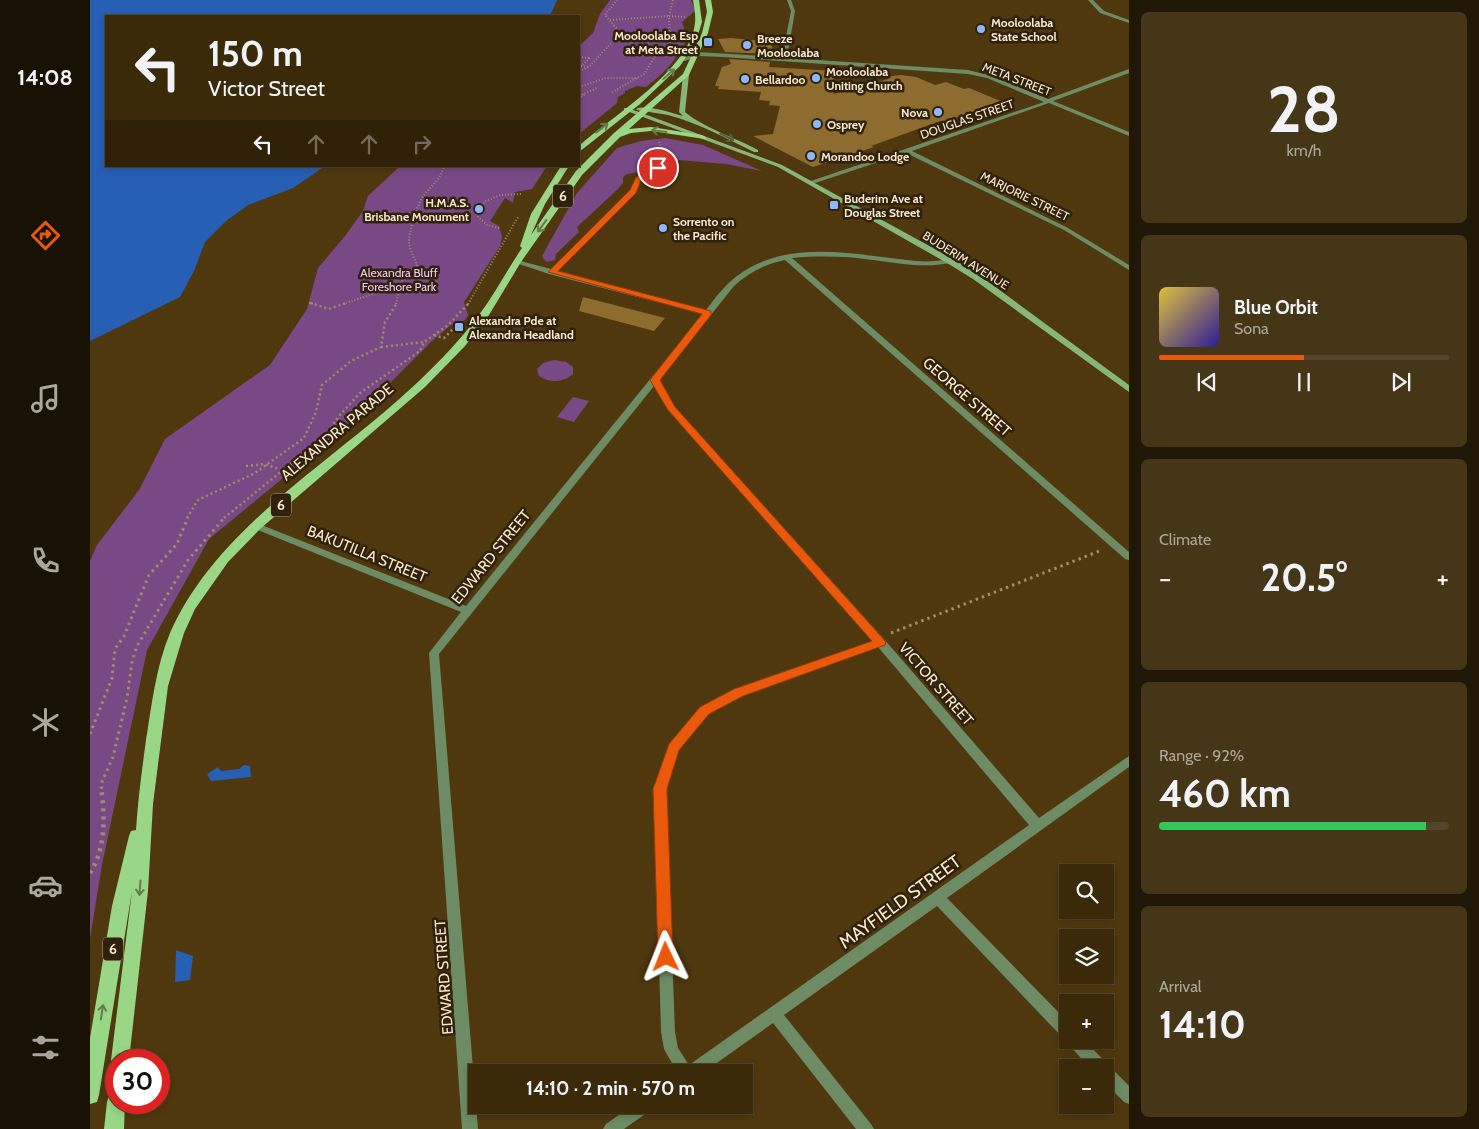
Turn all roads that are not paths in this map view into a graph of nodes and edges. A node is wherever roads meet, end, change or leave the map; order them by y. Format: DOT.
graph roads {
  1 [pos="696,0"];
  2 [pos="708,0"];
  3 [pos="789,0"];
  4 [pos="1090,0"];
  5 [pos="1129,22"];
  6 [pos="697,54"];
  7 [pos="784,59"];
  8 [pos="684,60"];
  9 [pos="1129,72"];
  10 [pos="686,75"];
  11 [pos="1048,101"];
  12 [pos="626,109"];
  13 [pos="648,109"];
  14 [pos="642,115"];
  15 [pos="700,125"];
  16 [pos="1129,134"];
  17 [pos="617,135"];
  18 [pos="702,137"];
  19 [pos="580,149"];
  20 [pos="908,151"];
  21 [pos="780,166"];
  22 [pos="564,167"];
  23 [pos="658,168"];
  24 [pos="810,183"];
  25 [pos="787,258"];
  26 [pos="950,261"];
  27 [pos="516,262"];
  28 [pos="1129,268"];
  29 [pos="552,272"];
  30 [pos="708,313"];
  31 [pos="655,380"];
  32 [pos="1129,390"];
  33 [pos="256,526"];
  34 [pos="1129,557"];
  35 [pos="467,610"];
  36 [pos="880,642"];
  37 [pos="1129,761"];
  38 [pos="145,804"];
  39 [pos="1038,826"];
  40 [pos="938,898"];
  41 [pos="775,1015"];
  42 [pos="1059,1024"];
  43 [pos="121,1049"];
  44 [pos="1083,1049"];
  45 [pos="1092,1059"];
  46 [pos="679,1064"];
  47 [pos="704,1064"];
  48 [pos="1114,1081"];
  49 [pos="90,1095"];
  50 [pos="1129,1097"];
  51 [pos="115,1114"];
  52 [pos="633,1114"];
  53 [pos="114,1129"];
  54 [pos="470,1129"];
  55 [pos="611,1129"];
  56 [pos="866,1129"];
  1 -- 8 [label="main road"];
  2 -- 6 [label="main road, 6"];
  3 -- 7 [label="street"];
  4 -- 5 [label="street"];
  6 -- 7 [label="street, META STREET"];
  6 -- 8 [label="street, META STREET"];
  6 -- 10 [label="main road, 6"];
  7 -- 11 [label="street, META STREET"];
  12 -- 8 [label="main road, one-way"];
  9 -- 11 [label="street, DOUGLAS STREET"];
  10 -- 13 [label="main road, 6"];
  10 -- 15 [label="main road"];
  11 -- 16 [label="street, META STREET"];
  11 -- 20 [label="street, DOUGLAS STREET"];
  12 -- 13 [label="main road, BUDERIM AVENUE"];
  12 -- 14 [label="main road, BUDERIM AVENUE"];
  19 -- 12 [label="main road, one-way"];
  13 -- 14 [label="main road, 6"];
  13 -- 15 [label="main road, BUDERIM AVENUE"];
  14 -- 17 [label="main road, ALEXANDRA PARADE / 6"];
  14 -- 18 [label="main road, BUDERIM AVENUE"];
  15 -- 21 [label="main road, BUDERIM AVENUE, one-way"];
  18 -- 17 [label="main road, one-way"];
  17 -- 27 [label="main road, ALEXANDRA PARADE / 6, one-way"];
  18 -- 21 [label="main road, BUDERIM AVENUE"];
  20 -- 24 [label="street, DOUGLAS STREET"];
  20 -- 28 [label="street, MARJORIE STREET"];
  21 -- 24 [label="main road, BUDERIM AVENUE"];
  22 -- 27 [label="main road, ALEXANDRA PARADE / 6"];
  23 -- 29 [label="street"];
  24 -- 26 [label="main road, BUDERIM AVENUE"];
  25 -- 26 [label="street, EDWARD STREET"];
  25 -- 30 [label="street, EDWARD STREET"];
  25 -- 34 [label="street, GEORGE STREET"];
  26 -- 32 [label="main road, BUDERIM AVENUE"];
  27 -- 29 [label="street"];
  27 -- 33 [label="main road, ALEXANDRA PARADE / 6"];
  29 -- 30 [label="street"];
  30 -- 31 [label="street, EDWARD STREET"];
  31 -- 35 [label="street, EDWARD STREET"];
  31 -- 36 [label="street, VICTOR STREET"];
  33 -- 35 [label="street, BAKUTILLA STREET"];
  33 -- 38 [label="main road, ALEXANDRA PARADE / 6"];
  35 -- 54 [label="street, EDWARD STREET"];
  36 -- 39 [label="street, VICTOR STREET"];
  36 -- 46 [label="street"];
  37 -- 39 [label="street, MAYFIELD STREET"];
  38 -- 43 [label="main road, ALEXANDRA PARADE / 6, one-way"];
  49 -- 38 [label="main road, ALEXANDRA PARADE / 6, one-way"];
  39 -- 40 [label="street, MAYFIELD STREET"];
  40 -- 41 [label="street, MAYFIELD STREET"];
  40 -- 42 [label="street"];
  41 -- 47 [label="street, MAYFIELD STREET"];
  41 -- 56 [label="street"];
  44 -- 45 [label="street"];
  48 -- 50 [label="street"];
  51 -- 53 [label="main road"];
  52 -- 55 [label="street"];
}
